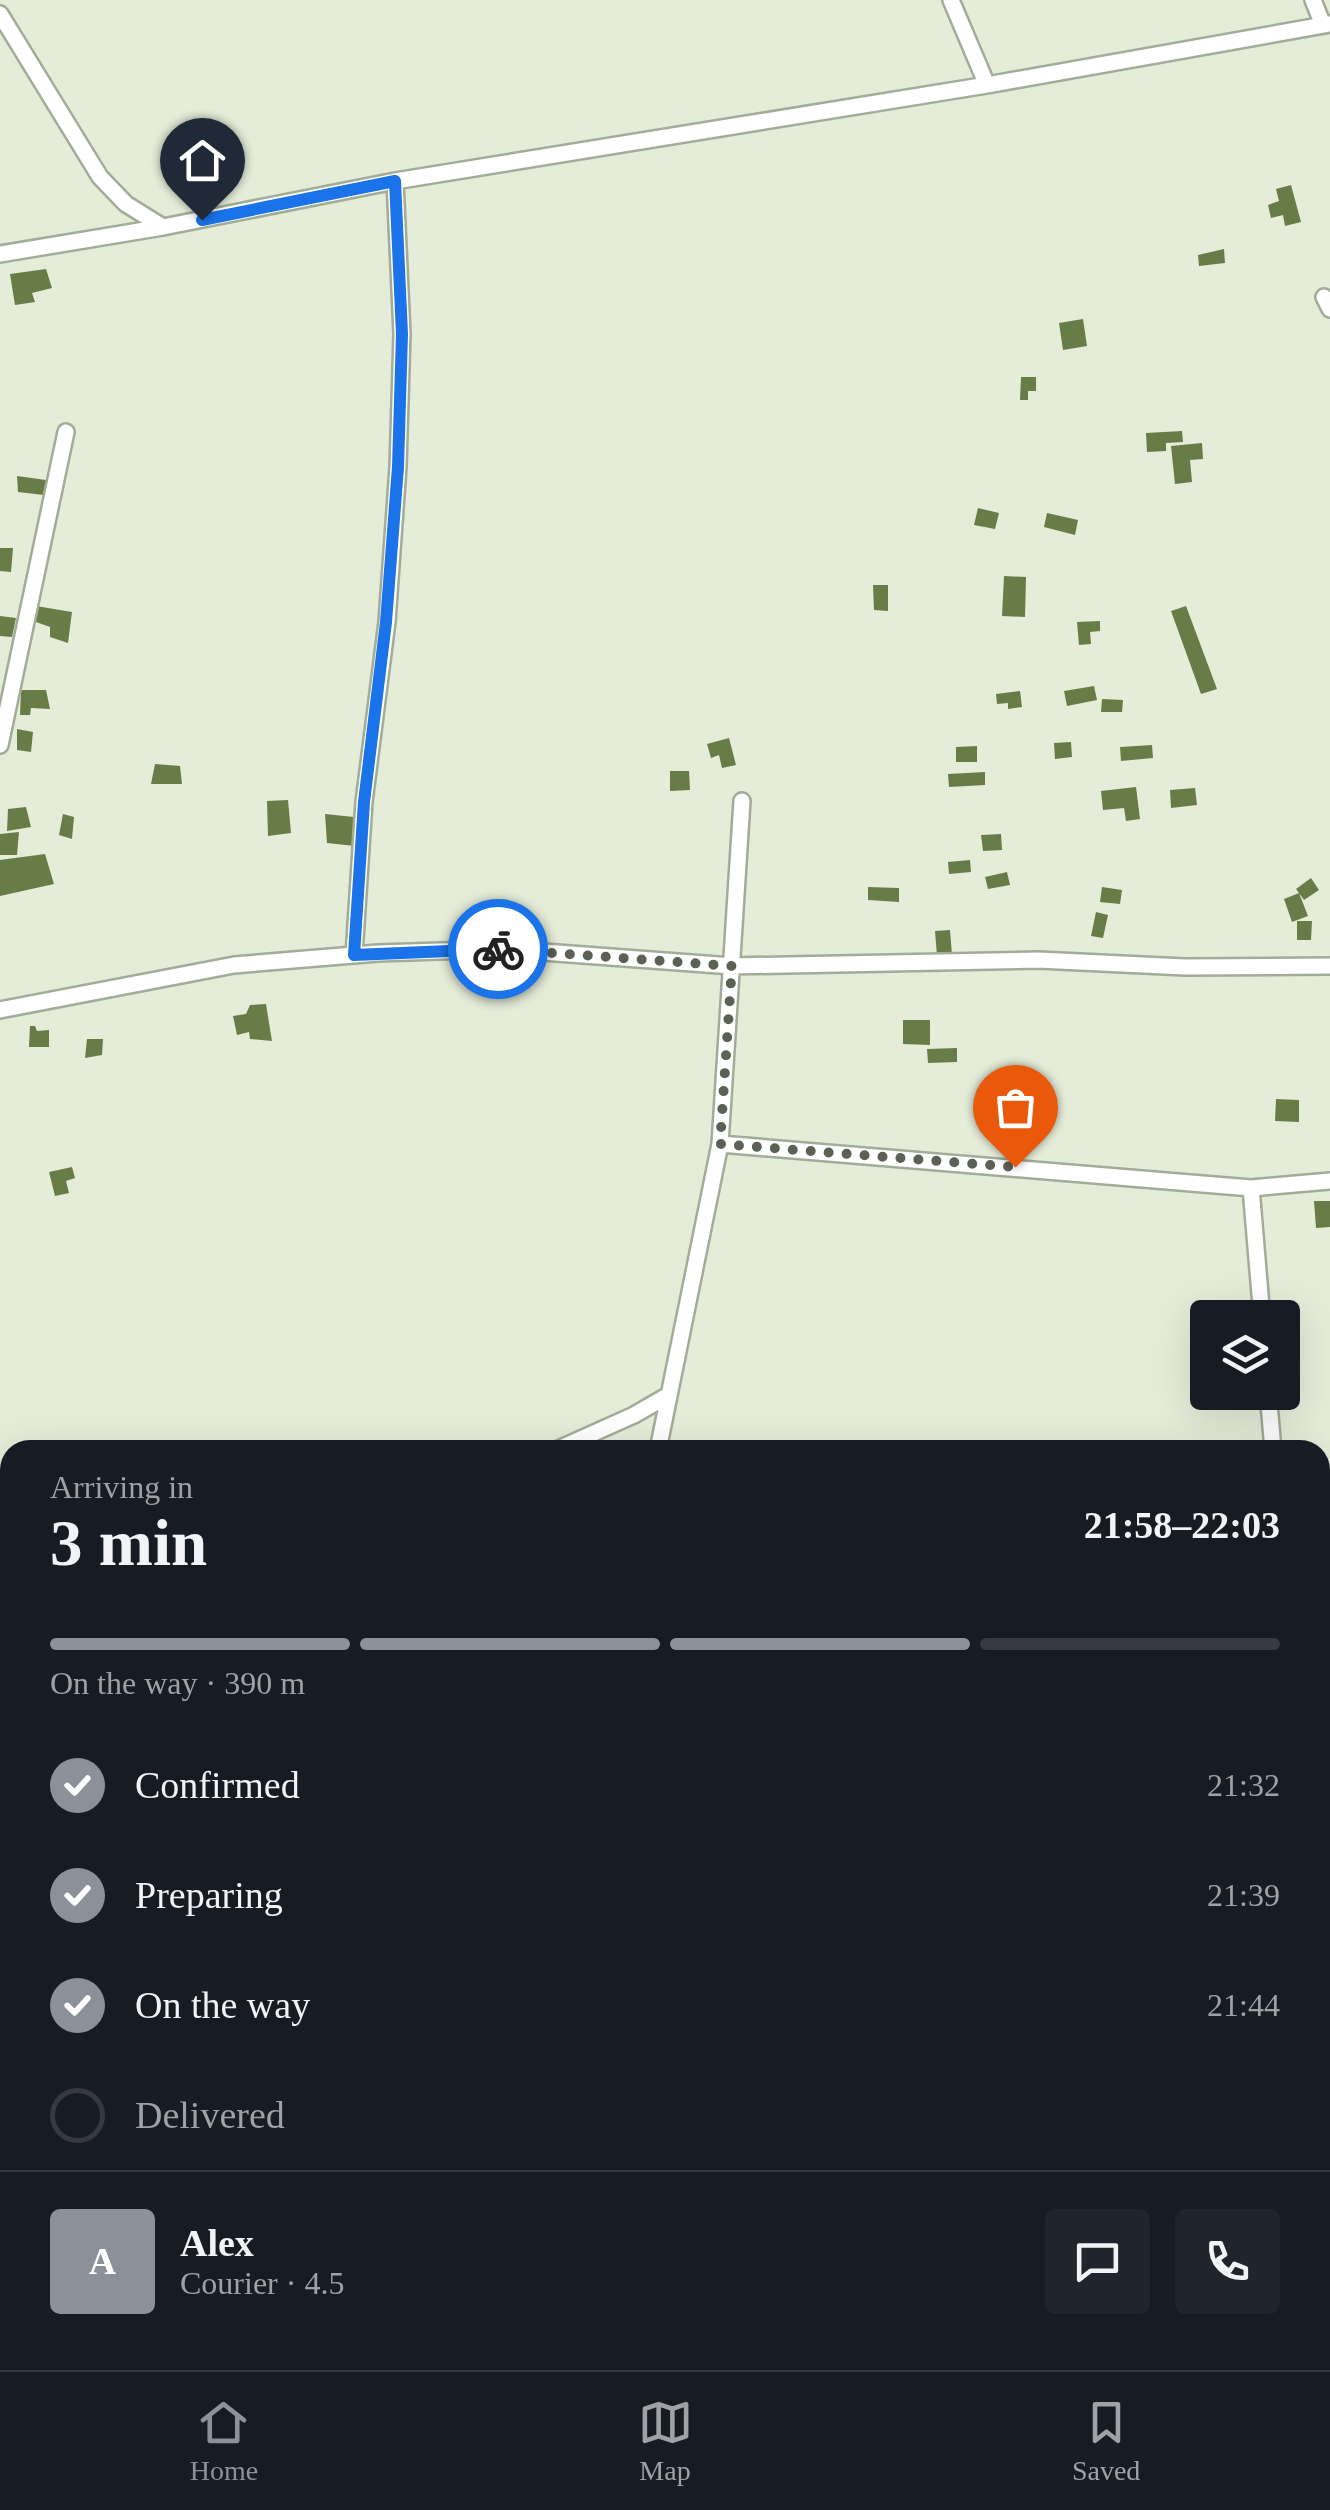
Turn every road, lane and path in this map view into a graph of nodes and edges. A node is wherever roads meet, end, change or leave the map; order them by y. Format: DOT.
graph roads {
  1 [pos="951,0"];
  2 [pos="1313,0"];
  3 [pos="0,14"];
  4 [pos="1326,24"];
  5 [pos="988,85"];
  6 [pos="395,181"];
  7 [pos="163,227"];
  8 [pos="0,254"];
  9 [pos="66,432"];
  10 [pos="5,684"];
  11 [pos="0,744"];
  12 [pos="742,801"];
  13 [pos="354,955"];
  14 [pos="732,966"];
  15 [pos="1330,966"];
  16 [pos="0,1010"];
  17 [pos="720,1144"];
  18 [pos="1330,1180"];
  19 [pos="1251,1188"];
  20 [pos="1260,1300"];
  21 [pos="667,1396"];
  22 [pos="1270,1410"];
  23 [pos="578,1440"];
  24 [pos="660,1440"];
  25 [pos="1272,1440"];
  1 -- 5 [label="street"];
  2 -- 4 [label="street"];
  3 -- 7 [label="street"];
  4 -- 5 [label="street"];
  5 -- 6 [label="street"];
  6 -- 7 [label="street"];
  6 -- 13 [label="street"];
  7 -- 8 [label="street"];
  9 -- 10 [label="street"];
  10 -- 11 [label="street"];
  12 -- 14 [label="street"];
  13 -- 14 [label="street"];
  13 -- 16 [label="street"];
  14 -- 15 [label="street"];
  14 -- 17 [label="street"];
  17 -- 19 [label="street"];
  17 -- 21 [label="street"];
  18 -- 19 [label="street"];
  19 -- 20 [label="street"];
  21 -- 23 [label="street"];
  21 -- 24 [label="street"];
  22 -- 25 [label="street"];
}
